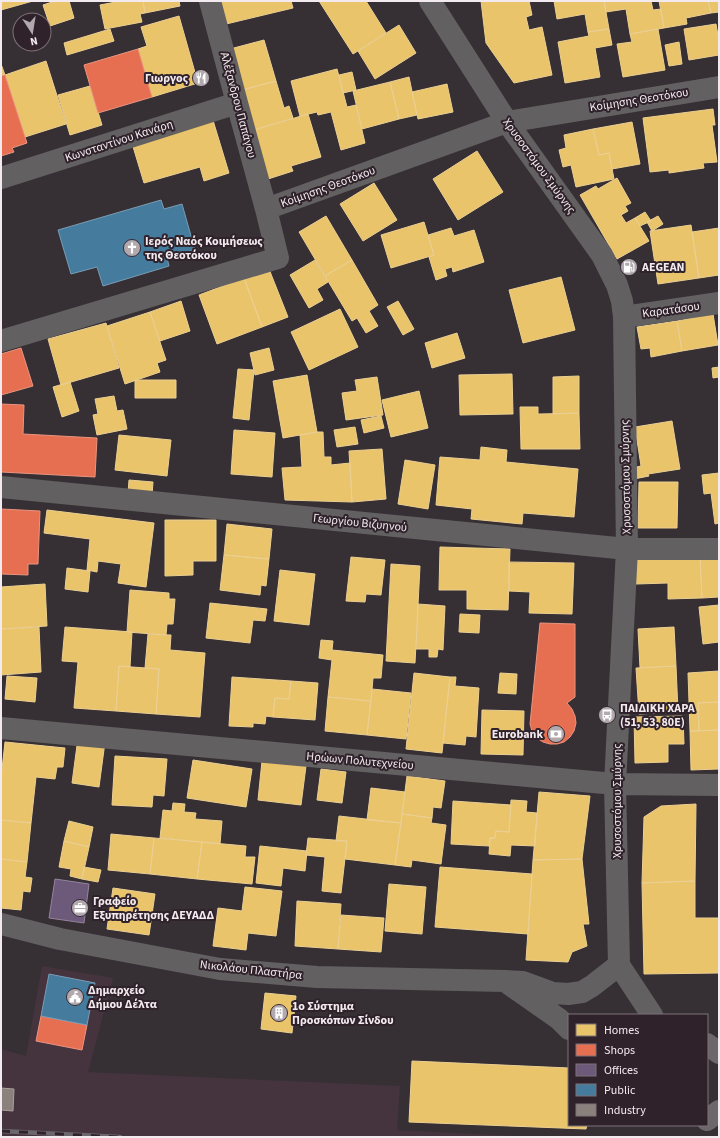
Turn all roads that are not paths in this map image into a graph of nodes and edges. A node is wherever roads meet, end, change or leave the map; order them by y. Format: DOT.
graph roads {
  1 [pos="210,1"];
  2 [pos="430,1"];
  3 [pos="719,87"];
  4 [pos="237,103"];
  5 [pos="507,122"];
  6 [pos="1,178"];
  7 [pos="266,209"];
  8 [pos="719,303"];
  9 [pos="624,317"];
  10 [pos="1,341"];
  11 [pos="1,487"];
  12 [pos="627,549"];
  13 [pos="719,549"];
  14 [pos="1,728"];
  15 [pos="615,784"];
  16 [pos="719,784"];
  17 [pos="1,924"];
  18 [pos="619,965"];
  19 [pos="505,981"];
  20 [pos="647,1011"];
  21 [pos="568,1028"];
  1 -- 4 [label="street, Αλέξανδρου Παπάγου"];
  2 -- 5 [label="street, Χρυσοστόμου Σμύρνης"];
  3 -- 5 [label="street, Κοίμησης Θεοτόκου"];
  4 -- 6 [label="street, Κωνσταντίνου Κανάρη"];
  4 -- 7 [label="street, Αλέξανδρου Παπάγου"];
  5 -- 7 [label="street, Κοίμησης Θεοτόκου"];
  5 -- 9 [label="street, Χρυσοστόμου Σμύρνης"];
  7 -- 10 [label="street, Κοίμησης Θεοτόκου"];
  8 -- 9 [label="street, Καρατάσου"];
  9 -- 12 [label="street, Χρυσοστόμου Σμύρνης"];
  11 -- 12 [label="street, Γεωργίου Βιζυηνού"];
  12 -- 13 [label="street, Γεωργίου Βιζυηνού"];
  12 -- 15 [label="street, Χρυσοστόμου Σμύρνης"];
  14 -- 15 [label="street, Ηρώων Πολυτεχνείου"];
  15 -- 16 [label="street, Ηρώων Πολυτεχνείου"];
  15 -- 18 [label="street, Χρυσοστόμου Σμύρνης"];
  17 -- 19 [label="street, Νικολάου Πλαστήρα"];
  18 -- 19 [label="street, Νικολάου Πλαστήρα"];
  18 -- 20 [label="street"];
  19 -- 21 [label="street"];
}
